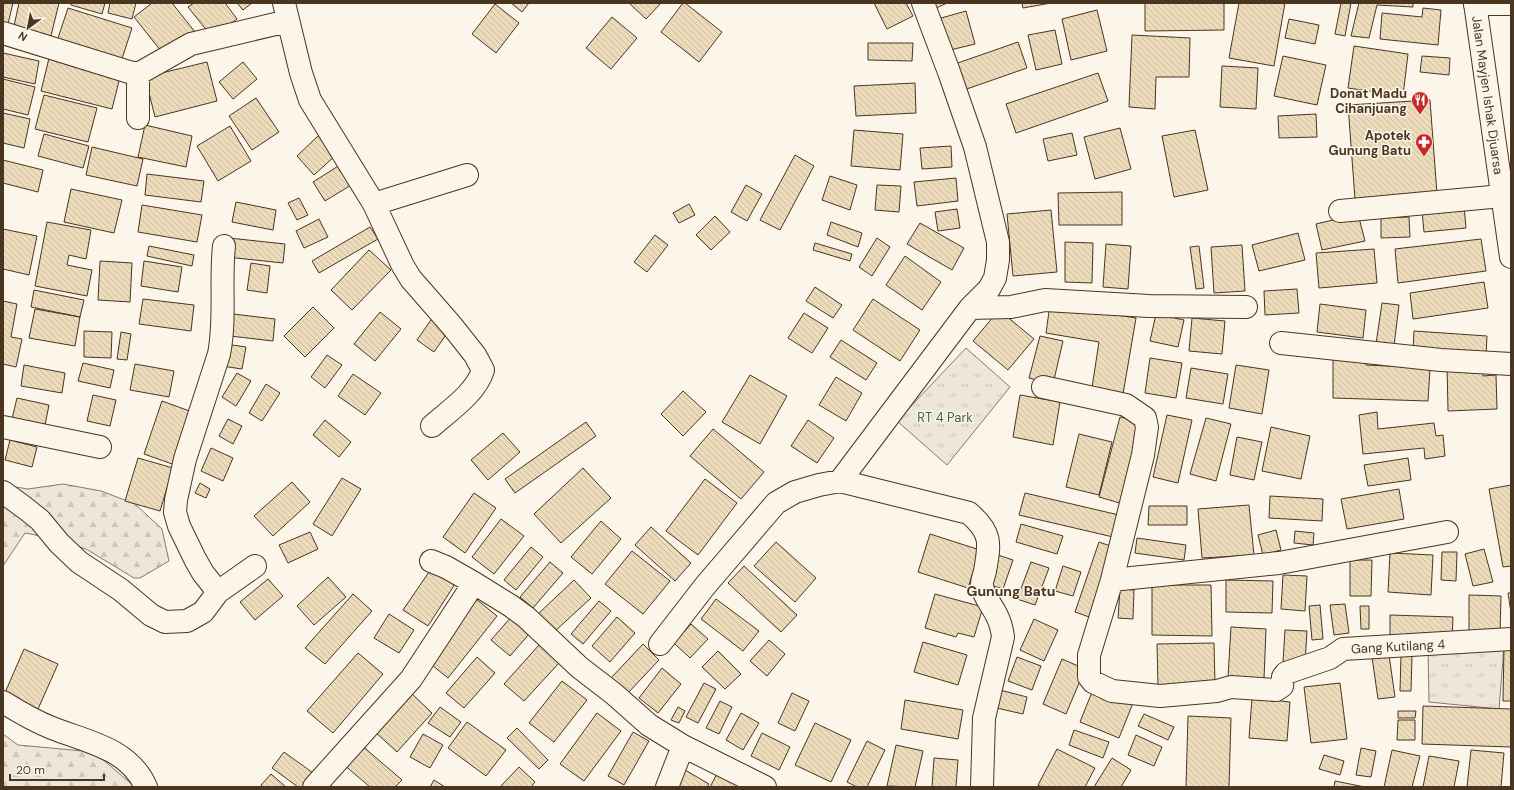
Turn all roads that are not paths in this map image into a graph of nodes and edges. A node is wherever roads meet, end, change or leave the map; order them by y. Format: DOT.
graph roads {
  1 [pos="923,3"];
  2 [pos="1475,3"];
  3 [pos="1511,4"];
  4 [pos="286,12"];
  5 [pos="3,33"];
  6 [pos="138,74"];
  7 [pos="138,118"];
  8 [pos="467,176"];
  9 [pos="1502,196"];
  10 [pos="374,204"];
  11 [pos="1340,211"];
  12 [pos="224,246"];
  13 [pos="1511,257"];
  14 [pos="1246,307"];
  15 [pos="970,308"];
  16 [pos="1281,343"];
  17 [pos="1511,364"];
  18 [pos="1043,387"];
  19 [pos="432,426"];
  20 [pos="3,427"];
  21 [pos="100,447"];
  22 [pos="840,481"];
  23 [pos="3,492"];
  24 [pos="1447,532"];
  25 [pos="431,561"];
  26 [pos="255,566"];
  27 [pos="1112,580"];
  28 [pos="474,583"];
  29 [pos="218,592"];
  30 [pos="1511,639"];
  31 [pos="660,644"];
  32 [pos="3,702"];
  33 [pos="682,746"];
  34 [pos="146,787"];
  35 [pos="314,787"];
  36 [pos="666,787"];
  37 [pos="765,787"];
  38 [pos="982,787"];
  1 -- 15 [label="street"];
  2 -- 3 [label="street"];
  2 -- 9 [label="street, Jalan Mayjen Ishak Djuarsa"];
  4 -- 6 [label="street"];
  4 -- 10 [label="street"];
  5 -- 6 [label="street"];
  6 -- 7 [label="street"];
  8 -- 10 [label="street"];
  9 -- 11 [label="street"];
  9 -- 13 [label="street, Jalan Mayjen Ishak Djuarsa"];
  10 -- 19 [label="street"];
  12 -- 29 [label="street"];
  14 -- 15 [label="street"];
  15 -- 22 [label="street"];
  16 -- 17 [label="street"];
  18 -- 27 [label="street"];
  20 -- 21 [label="street"];
  22 -- 31 [label="street"];
  22 -- 38 [label="street"];
  23 -- 29 [label="street"];
  24 -- 27 [label="street"];
  25 -- 28 [label="street"];
  26 -- 29 [label="street"];
  27 -- 30 [label="street, Gang Kutilang 4"];
  28 -- 33 [label="street"];
  28 -- 35 [label="street"];
  32 -- 34 [label="street"];
  33 -- 36 [label="street"];
  33 -- 37 [label="street"];
}
